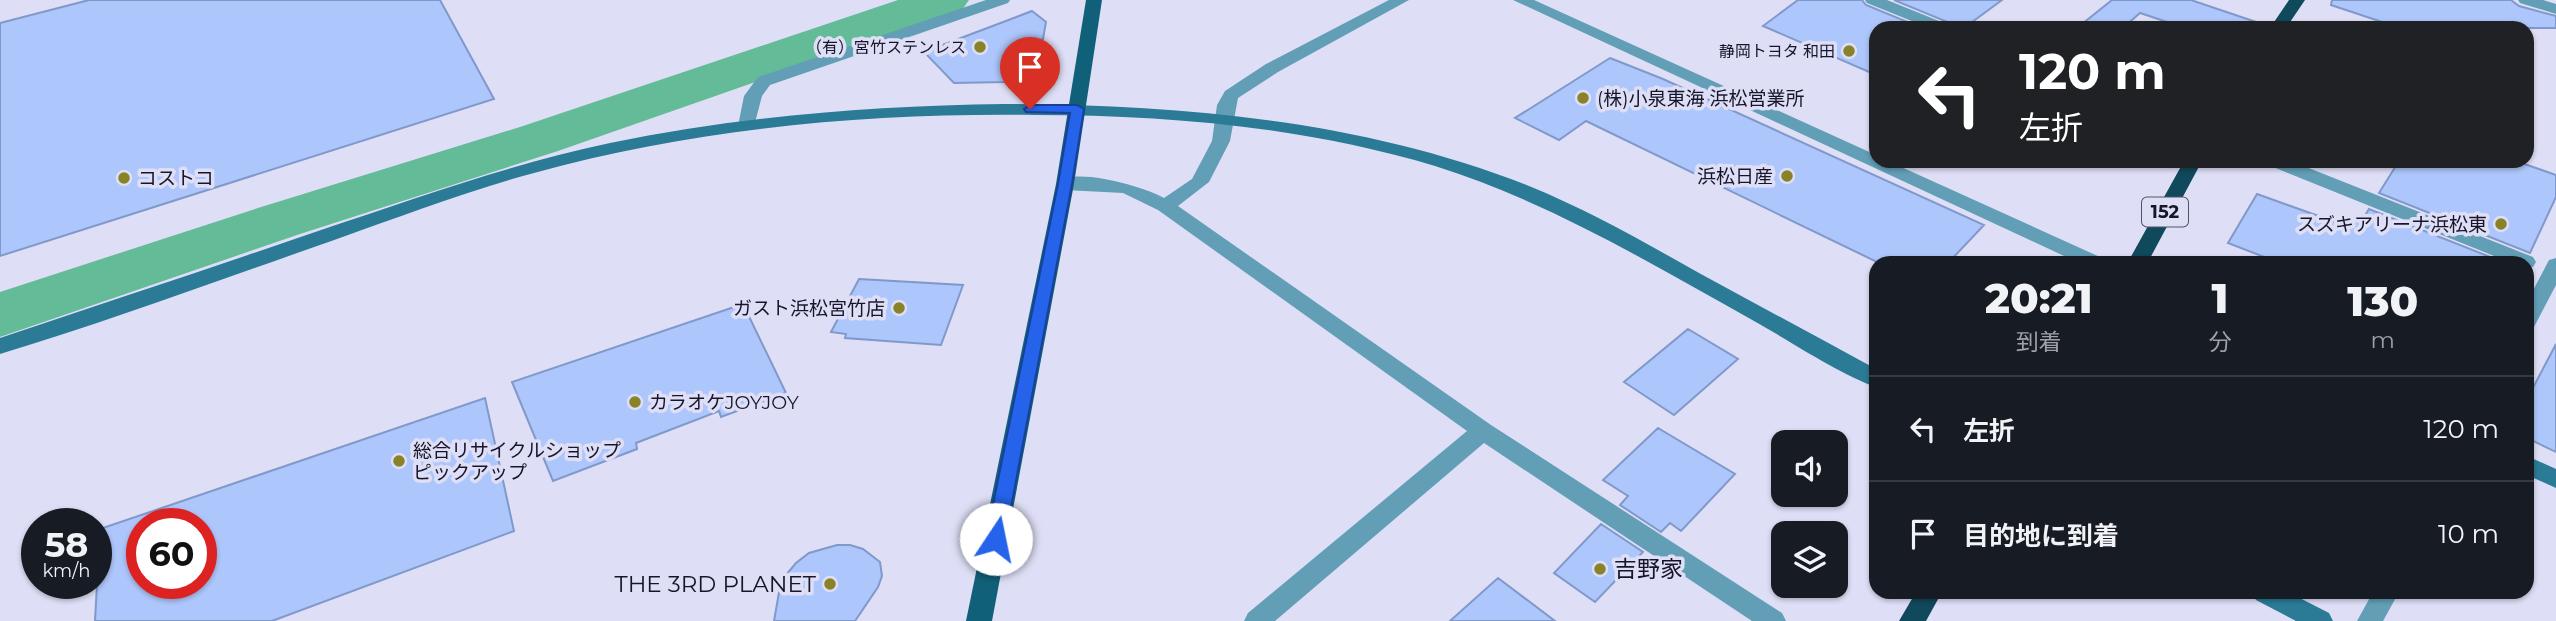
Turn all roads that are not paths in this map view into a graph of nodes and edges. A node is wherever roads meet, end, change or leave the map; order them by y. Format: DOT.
graph roads {
  1 [pos="1002,0"];
  2 [pos="1094,0"];
  3 [pos="1401,0"];
  4 [pos="1521,0"];
  5 [pos="1872,0"];
  6 [pos="2297,0"];
  7 [pos="2526,0"];
  8 [pos="2556,9"];
  9 [pos="1925,21"];
  10 [pos="2283,21"];
  11 [pos="1077,109"];
  12 [pos="1224,117"];
  13 [pos="747,127"];
  14 [pos="1869,159"];
  15 [pos="1888,168"];
  16 [pos="2189,168"];
  17 [pos="2292,168"];
  18 [pos="1065,184"];
  19 [pos="1165,206"];
  20 [pos="2080,256"];
  21 [pos="2141,256"];
  22 [pos="2510,256"];
  23 [pos="2534,265"];
  24 [pos="2555,271"];
  25 [pos="2534,309"];
  26 [pos="0,346"];
  27 [pos="1869,375"];
  28 [pos="1483,431"];
  29 [pos="2534,468"];
  30 [pos="2556,479"];
  31 [pos="1925,599"];
  32 [pos="2278,599"];
  33 [pos="2382,599"];
  34 [pos="979,621"];
  35 [pos="1257,621"];
  36 [pos="1773,621"];
  37 [pos="1912,621"];
  38 [pos="2320,621"];
  39 [pos="2370,621"];
  1 -- 13 [label="street"];
  2 -- 11 [label="main road"];
  3 -- 12 [label="street"];
  4 -- 14 [label="street"];
  5 -- 9 [label="street"];
  6 -- 10 [label="highway"];
  7 -- 8 [label="street"];
  11 -- 12 [label="street"];
  11 -- 13 [label="street"];
  11 -- 18 [label="main road"];
  12 -- 19 [label="street"];
  12 -- 27 [label="street"];
  13 -- 26 [label="street"];
  15 -- 20 [label="street"];
  16 -- 21 [label="highway, 152"];
  17 -- 22 [label="street"];
  18 -- 19 [label="street"];
  18 -- 34 [label="main road"];
  19 -- 28 [label="street"];
  23 -- 24 [label="street"];
  24 -- 25 [label="street"];
  28 -- 35 [label="street"];
  28 -- 36 [label="street"];
  29 -- 30 [label="street"];
  31 -- 37 [label="highway"];
  32 -- 38 [label="street"];
  33 -- 39 [label="street"];
}
